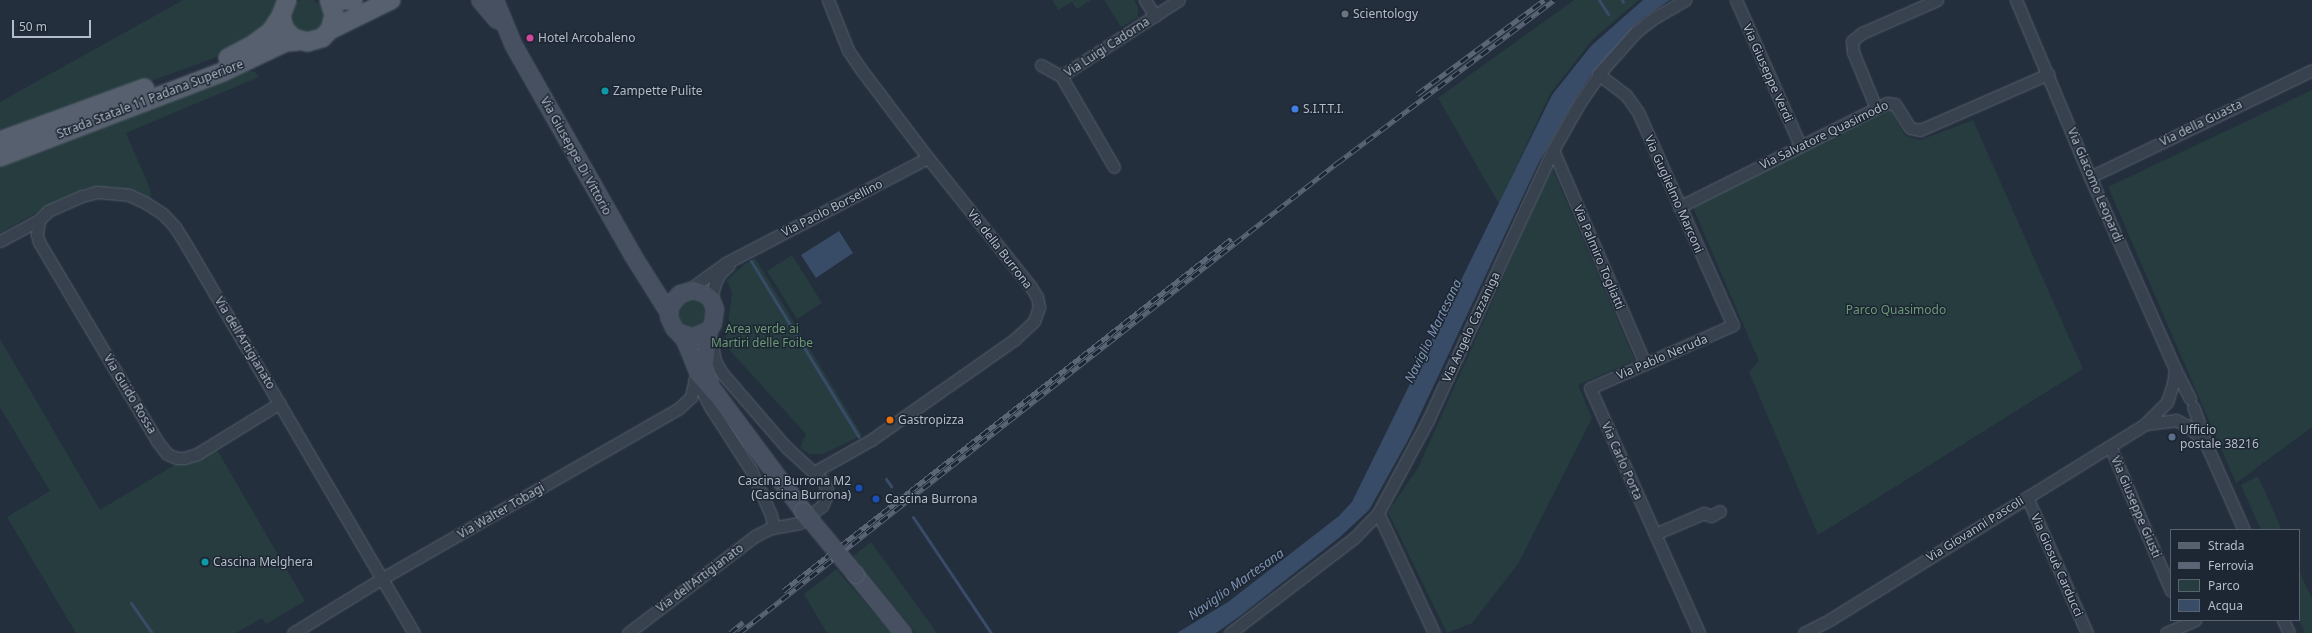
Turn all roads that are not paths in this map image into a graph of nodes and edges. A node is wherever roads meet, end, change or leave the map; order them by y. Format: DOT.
graph roads {
  1 [pos="329,0"];
  2 [pos="342,0"];
  3 [pos="353,0"];
  4 [pos="390,0"];
  5 [pos="480,0"];
  6 [pos="495,0"];
  7 [pos="828,0"];
  8 [pos="1145,0"];
  9 [pos="1179,0"];
  10 [pos="1685,0"];
  11 [pos="1736,0"];
  12 [pos="1938,0"];
  13 [pos="2016,0"];
  14 [pos="284,8"];
  15 [pos="1155,16"];
  16 [pos="330,30"];
  17 [pos="508,34"];
  18 [pos="299,41"];
  19 [pos="1041,65"];
  20 [pos="2312,70"];
  21 [pos="1598,74"];
  22 [pos="2048,74"];
  23 [pos="1061,76"];
  24 [pos="1876,108"];
  25 [pos="0,141"];
  26 [pos="1800,145"];
  27 [pos="1553,150"];
  28 [pos="0,157"];
  29 [pos="928,158"];
  30 [pos="1114,166"];
  31 [pos="2090,177"];
  32 [pos="1679,207"];
  33 [pos="38,220"];
  34 [pos="0,241"];
  35 [pos="737,258"];
  36 [pos="646,277"];
  37 [pos="686,291"];
  38 [pos="711,299"];
  39 [pos="669,313"];
  40 [pos="1733,326"];
  41 [pos="711,327"];
  42 [pos="680,333"];
  43 [pos="692,359"];
  44 [pos="1645,364"];
  45 [pos="2175,369"];
  46 [pos="695,378"];
  47 [pos="1590,388"];
  48 [pos="714,392"];
  49 [pos="2167,402"];
  50 [pos="280,403"];
  51 [pos="2191,403"];
  52 [pos="2176,420"];
  53 [pos="2145,424"];
  54 [pos="2206,444"];
  55 [pos="2110,446"];
  56 [pos="814,472"];
  57 [pos="2027,497"];
  58 [pos="1720,511"];
  59 [pos="1378,513"];
  60 [pos="774,528"];
  61 [pos="2244,529"];
  62 [pos="1655,534"];
  63 [pos="381,580"];
  64 [pos="2170,589"];
  65 [pos="2283,621"];
  66 [pos="2188,624"];
  67 [pos="293,633"];
  68 [pos="414,633"];
  69 [pos="628,633"];
  70 [pos="903,633"];
  71 [pos="1230,633"];
  72 [pos="1434,633"];
  73 [pos="1699,633"];
  74 [pos="1804,633"];
  75 [pos="2086,633"];
  76 [pos="2166,633"];
  77 [pos="2289,633"];
  1 -- 16 [label="main road"];
  2 -- 3 [label="main road"];
  4 -- 16 [label="main road, Strada Statale 11 Padana Superiore"];
  5 -- 17 [label="street, Via Giuseppe Di Vittorio"];
  6 -- 17 [label="street, Via Giuseppe Di Vittorio"];
  7 -- 29 [label="street, Via della Burrona"];
  8 -- 15 [label="street"];
  9 -- 15 [label="street, Via Luigi Cadorna"];
  10 -- 21 [label="street, Via Angelo Cazzaniga"];
  11 -- 26 [label="street, Via Giuseppe Verdi"];
  12 -- 24 [label="street"];
  13 -- 22 [label="street, Via Giacomo Leopardi"];
  14 -- 18 [label="main road, Strada Statale 11 Padana Superiore"];
  14 -- 25 [label="main road, Strada Statale 11 Padana Superiore"];
  15 -- 23 [label="street, Via Luigi Cadorna"];
  16 -- 18 [label="main road, Strada Statale 11 Padana Superiore"];
  17 -- 36 [label="street, Via Giuseppe Di Vittorio"];
  18 -- 28 [label="main road, Strada Statale 11 Padana Superiore"];
  19 -- 23 [label="street"];
  20 -- 31 [label="street, Via della Guasta"];
  21 -- 27 [label="street, Via Angelo Cazzaniga"];
  21 -- 32 [label="street, Via Guglielmo Marconi"];
  22 -- 24 [label="street, Via Salvatore Quasimodo"];
  22 -- 31 [label="street, Via Giacomo Leopardi"];
  23 -- 30 [label="street, Via Luigi Cadorna"];
  24 -- 26 [label="street, Via Salvatore Quasimodo"];
  26 -- 32 [label="street, Via Salvatore Quasimodo"];
  27 -- 44 [label="street, Via Palmiro Togliatti"];
  27 -- 59 [label="street, Via Angelo Cazzaniga"];
  29 -- 35 [label="street, Via Paolo Borsellino"];
  29 -- 56 [label="street, Via della Burrona"];
  31 -- 45 [label="street, Via Giacomo Leopardi"];
  32 -- 40 [label="street, Via Guglielmo Marconi"];
  33 -- 34 [label="street, Via dell'Artigianato"];
  33 -- 50 [label="street, Via dell'Artigianato"];
  33 -- 50 [label="street, Via Guido Rossa"];
  35 -- 37 [label="street, Via Paolo Borsellino"];
  35 -- 38 [label="street, Via Paolo Borsellino"];
  36 -- 37 [label="street"];
  36 -- 39 [label="street, Via Giuseppe Di Vittorio"];
  37 -- 38 [label="street"];
  37 -- 39 [label="street"];
  38 -- 41 [label="street"];
  39 -- 42 [label="street"];
  40 -- 44 [label="street, Via Pablo Neruda"];
  41 -- 42 [label="street"];
  41 -- 48 [label="street"];
  41 -- 56 [label="street"];
  42 -- 43 [label="street"];
  43 -- 46 [label="street"];
  43 -- 48 [label="street"];
  44 -- 47 [label="street, Via Pablo Neruda"];
  45 -- 49 [label="street"];
  45 -- 51 [label="street, Via Giacomo Leopardi"];
  46 -- 60 [label="street"];
  46 -- 63 [label="street, Via Walter Tobagi"];
  47 -- 62 [label="street, Via Carlo Porta"];
  48 -- 70 [label="street, bridge"];
  49 -- 51 [label="street"];
  49 -- 52 [label="street, Via Giacomo Leopardi"];
  49 -- 53 [label="street, Via Giovanni Pascoli"];
  50 -- 63 [label="street, Via dell'Artigianato"];
  51 -- 52 [label="street"];
  51 -- 54 [label="street, Via Giacomo Leopardi"];
  52 -- 53 [label="street, Via Giovanni Pascoli"];
  52 -- 54 [label="street, Via Giacomo Leopardi"];
  53 -- 55 [label="street, Via Giovanni Pascoli"];
  54 -- 61 [label="street, Via Giacomo Leopardi"];
  55 -- 57 [label="street, Via Giovanni Pascoli"];
  55 -- 64 [label="street, Via Giuseppe Giusti"];
  56 -- 60 [label="street, Via dell'Artigianato"];
  57 -- 74 [label="street, Via Giovanni Pascoli"];
  57 -- 75 [label="street, Via Giosuè Carducci"];
  58 -- 62 [label="street"];
  59 -- 71 [label="street, Via Angelo Cazzaniga"];
  59 -- 72 [label="street"];
  60 -- 69 [label="street, Via dell'Artigianato"];
  62 -- 73 [label="street, Via Carlo Porta"];
  63 -- 67 [label="street, Via Walter Tobagi"];
  63 -- 68 [label="street, Via dell'Artigianato"];
  65 -- 77 [label="street"];
  66 -- 76 [label="street"];
}
